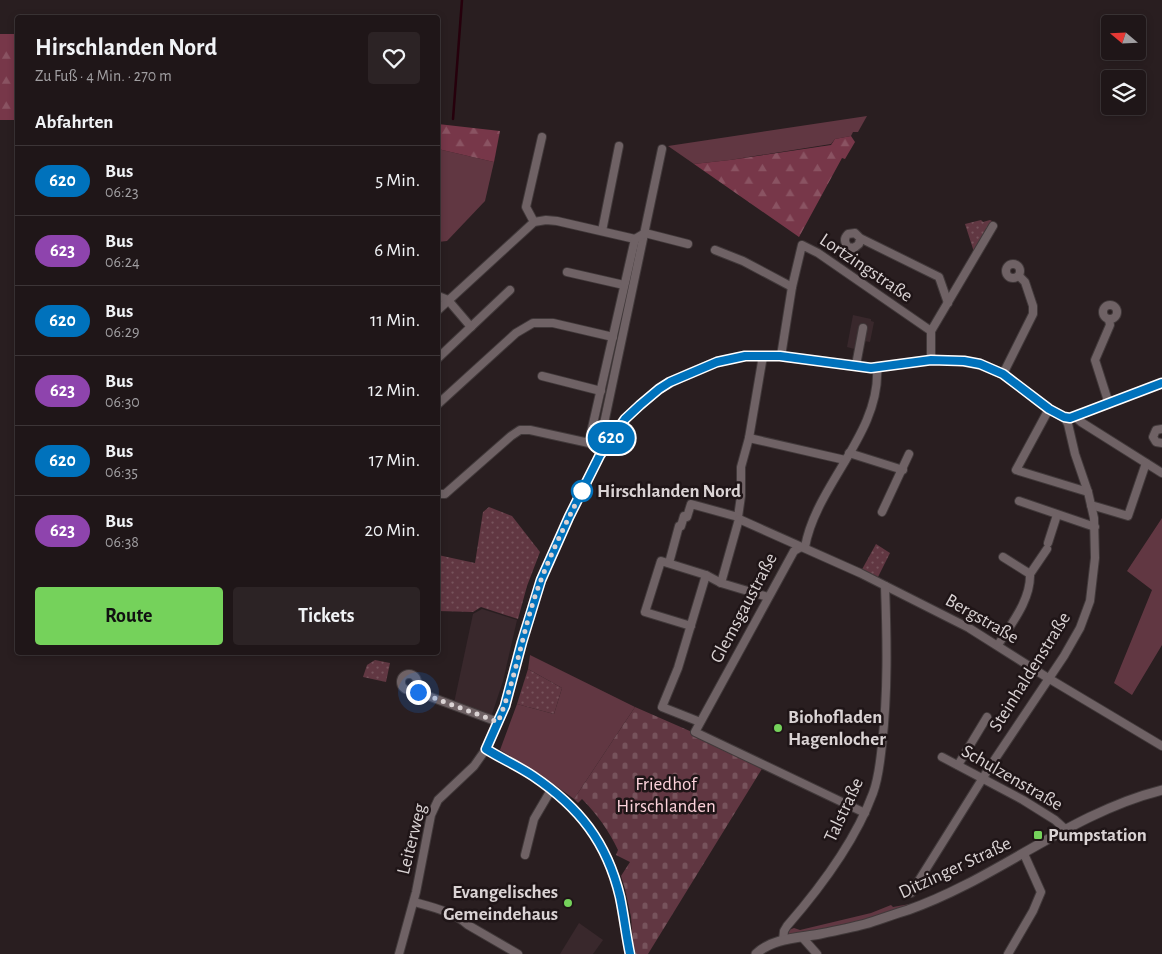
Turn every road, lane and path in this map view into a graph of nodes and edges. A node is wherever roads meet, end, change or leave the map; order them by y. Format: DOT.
graph roads {
  1 [pos="542,137"];
  2 [pos="619,146"];
  3 [pos="662,149"];
  4 [pos="534,222"];
  5 [pos="992,226"];
  6 [pos="602,231"];
  7 [pos="645,233"];
  8 [pos="860,238"];
  9 [pos="635,239"];
  10 [pos="688,244"];
  11 [pos="715,250"];
  12 [pos="567,272"];
  13 [pos="1018,276"];
  14 [pos="624,285"];
  15 [pos="792,287"];
  16 [pos="510,290"];
  17 [pos="440,297"];
  18 [pos="448,300"];
  19 [pos="948,303"];
  20 [pos="440,308"];
  21 [pos="1109,320"];
  22 [pos="471,327"];
  23 [pos="863,328"];
  24 [pos="931,331"];
  25 [pos="613,337"];
  26 [pos="440,356"];
  27 [pos="763,356"];
  28 [pos="780,356"];
  29 [pos="931,360"];
  30 [pos="856,365"];
  31 [pos="877,368"];
  32 [pos="1003,374"];
  33 [pos="542,376"];
  34 [pos="1162,383"];
  35 [pos="601,391"];
  36 [pos="440,402"];
  37 [pos="1109,404"];
  38 [pos="1049,409"];
  39 [pos="1064,417"];
  40 [pos="1075,417"];
  41 [pos="1162,429"];
  42 [pos="602,433"];
  43 [pos="749,438"];
  44 [pos="589,443"];
  45 [pos="1162,443"];
  46 [pos="602,452"];
  47 [pos="910,454"];
  48 [pos="847,456"];
  49 [pos="1146,462"];
  50 [pos="903,470"];
  51 [pos="1162,473"];
  52 [pos="1088,492"];
  53 [pos="440,494"];
  54 [pos="1019,501"];
  55 [pos="1091,505"];
  56 [pos="882,512"];
  57 [pos="1057,515"];
  58 [pos="738,518"];
  59 [pos="1095,527"];
  60 [pos="804,547"];
  61 [pos="1003,556"];
  62 [pos="669,563"];
  63 [pos="1030,574"];
  64 [pos="706,575"];
  65 [pos="721,583"];
  66 [pos="885,586"];
  67 [pos="768,597"];
  68 [pos="691,626"];
  69 [pos="998,645"];
  70 [pos="1048,678"];
  71 [pos="412,690"];
  72 [pos="987,717"];
  73 [pos="498,722"];
  74 [pos="700,722"];
  75 [pos="1162,746"];
  76 [pos="486,749"];
  77 [pos="942,757"];
  78 [pos="958,765"];
  79 [pos="983,779"];
  80 [pos="551,790"];
  81 [pos="1162,790"];
  82 [pos="865,813"];
  83 [pos="1065,829"];
  84 [pos="1024,854"];
  85 [pos="525,855"];
  86 [pos="911,893"];
  87 [pos="414,902"];
  88 [pos="802,937"];
  89 [pos="782,940"];
  90 [pos="399,954"];
  91 [pos="517,954"];
  92 [pos="630,954"];
  93 [pos="756,954"];
  94 [pos="817,954"];
  95 [pos="1008,954"];
  1 -- 4 [label="street"];
  2 -- 6 [label="street"];
  3 -- 7 [label="street"];
  4 -- 6 [label="street"];
  4 -- 18 [label="street"];
  5 -- 19 [label="street"];
  6 -- 9 [label="street"];
  7 -- 9 [label="street"];
  7 -- 10 [label="street"];
  7 -- 42 [label="street"];
  8 -- 19 [label="street"];
  9 -- 14 [label="street"];
  11 -- 15 [label="street"];
  12 -- 14 [label="street"];
  13 -- 32 [label="street"];
  14 -- 25 [label="street"];
  15 -- 24 [label="street, Lortzingstraße"];
  15 -- 28 [label="street, Lortzingstraße"];
  16 -- 22 [label="street"];
  17 -- 18 [label="street"];
  18 -- 20 [label="street"];
  18 -- 22 [label="street"];
  19 -- 24 [label="street"];
  21 -- 37 [label="street"];
  22 -- 26 [label="street"];
  23 -- 30 [label="street"];
  24 -- 29 [label="street"];
  25 -- 35 [label="street"];
  25 -- 36 [label="street"];
  27 -- 28 [label="street, Leiterweg"];
  27 -- 43 [label="street"];
  27 -- 46 [label="street, Leiterweg"];
  28 -- 30 [label="street, Leiterweg"];
  29 -- 31 [label="street, Leiterweg"];
  29 -- 32 [label="street, Leiterweg"];
  30 -- 31 [label="street, Leiterweg"];
  31 -- 48 [label="street, Glemsgaustraße"];
  32 -- 38 [label="street, Leiterweg"];
  33 -- 35 [label="street"];
  34 -- 37 [label="street"];
  35 -- 44 [label="street"];
  37 -- 40 [label="street"];
  38 -- 39 [label="street, Leiterweg"];
  38 -- 52 [label="street"];
  39 -- 40 [label="street"];
  39 -- 52 [label="street, Steinhaldenstraße"];
  40 -- 49 [label="street"];
  41 -- 45 [label="street"];
  43 -- 48 [label="street"];
  43 -- 58 [label="street"];
  44 -- 46 [label="street"];
  44 -- 53 [label="street"];
  46 -- 73 [label="street, Leiterweg"];
  47 -- 50 [label="street"];
  48 -- 50 [label="street"];
  48 -- 60 [label="street, Glemsgaustraße"];
  49 -- 51 [label="street"];
  49 -- 55 [label="street"];
  50 -- 56 [label="street"];
  52 -- 55 [label="street, Steinhaldenstraße"];
  54 -- 57 [label="street"];
  55 -- 59 [label="street, Steinhaldenstraße"];
  57 -- 59 [label="street"];
  57 -- 63 [label="street"];
  58 -- 60 [label="street, Bergstraße"];
  58 -- 62 [label="street, Bergstraße"];
  58 -- 65 [label="street"];
  59 -- 70 [label="street, Steinhaldenstraße"];
  60 -- 66 [label="street, Bergstraße"];
  60 -- 67 [label="street, Glemsgaustraße"];
  61 -- 63 [label="street"];
  62 -- 64 [label="street"];
  62 -- 68 [label="street"];
  63 -- 69 [label="street"];
  64 -- 65 [label="street"];
  64 -- 68 [label="street"];
  65 -- 67 [label="street"];
  66 -- 69 [label="street, Bergstraße"];
  66 -- 82 [label="street, Talstraße"];
  67 -- 74 [label="street, Glemsgaustraße"];
  68 -- 74 [label="street"];
  69 -- 70 [label="street, Bergstraße"];
  70 -- 75 [label="street, Bergstraße"];
  70 -- 79 [label="street, Steinhaldenstraße"];
  71 -- 73 [label="street"];
  72 -- 78 [label="street"];
  73 -- 76 [label="street, Leiterweg"];
  74 -- 82 [label="street, Glemsgaustraße"];
  76 -- 80 [label="street"];
  76 -- 87 [label="street, Leiterweg"];
  77 -- 78 [label="street, Schulzenstraße"];
  78 -- 79 [label="street, Schulzenstraße"];
  79 -- 83 [label="street, Schulzenstraße"];
  79 -- 86 [label="street, Steinhaldenstraße"];
  80 -- 85 [label="street"];
  80 -- 92 [label="street"];
  81 -- 83 [label="street, Ditzinger Straße"];
  82 -- 89 [label="street, Talstraße"];
  83 -- 84 [label="street, Ditzinger Straße"];
  84 -- 88 [label="street, Ditzinger Straße"];
  84 -- 95 [label="street"];
  87 -- 90 [label="street, Leiterweg"];
  87 -- 91 [label="street"];
  88 -- 89 [label="street, Ditzinger Straße"];
  88 -- 94 [label="street"];
  89 -- 93 [label="street, Ditzinger Straße"];
}
